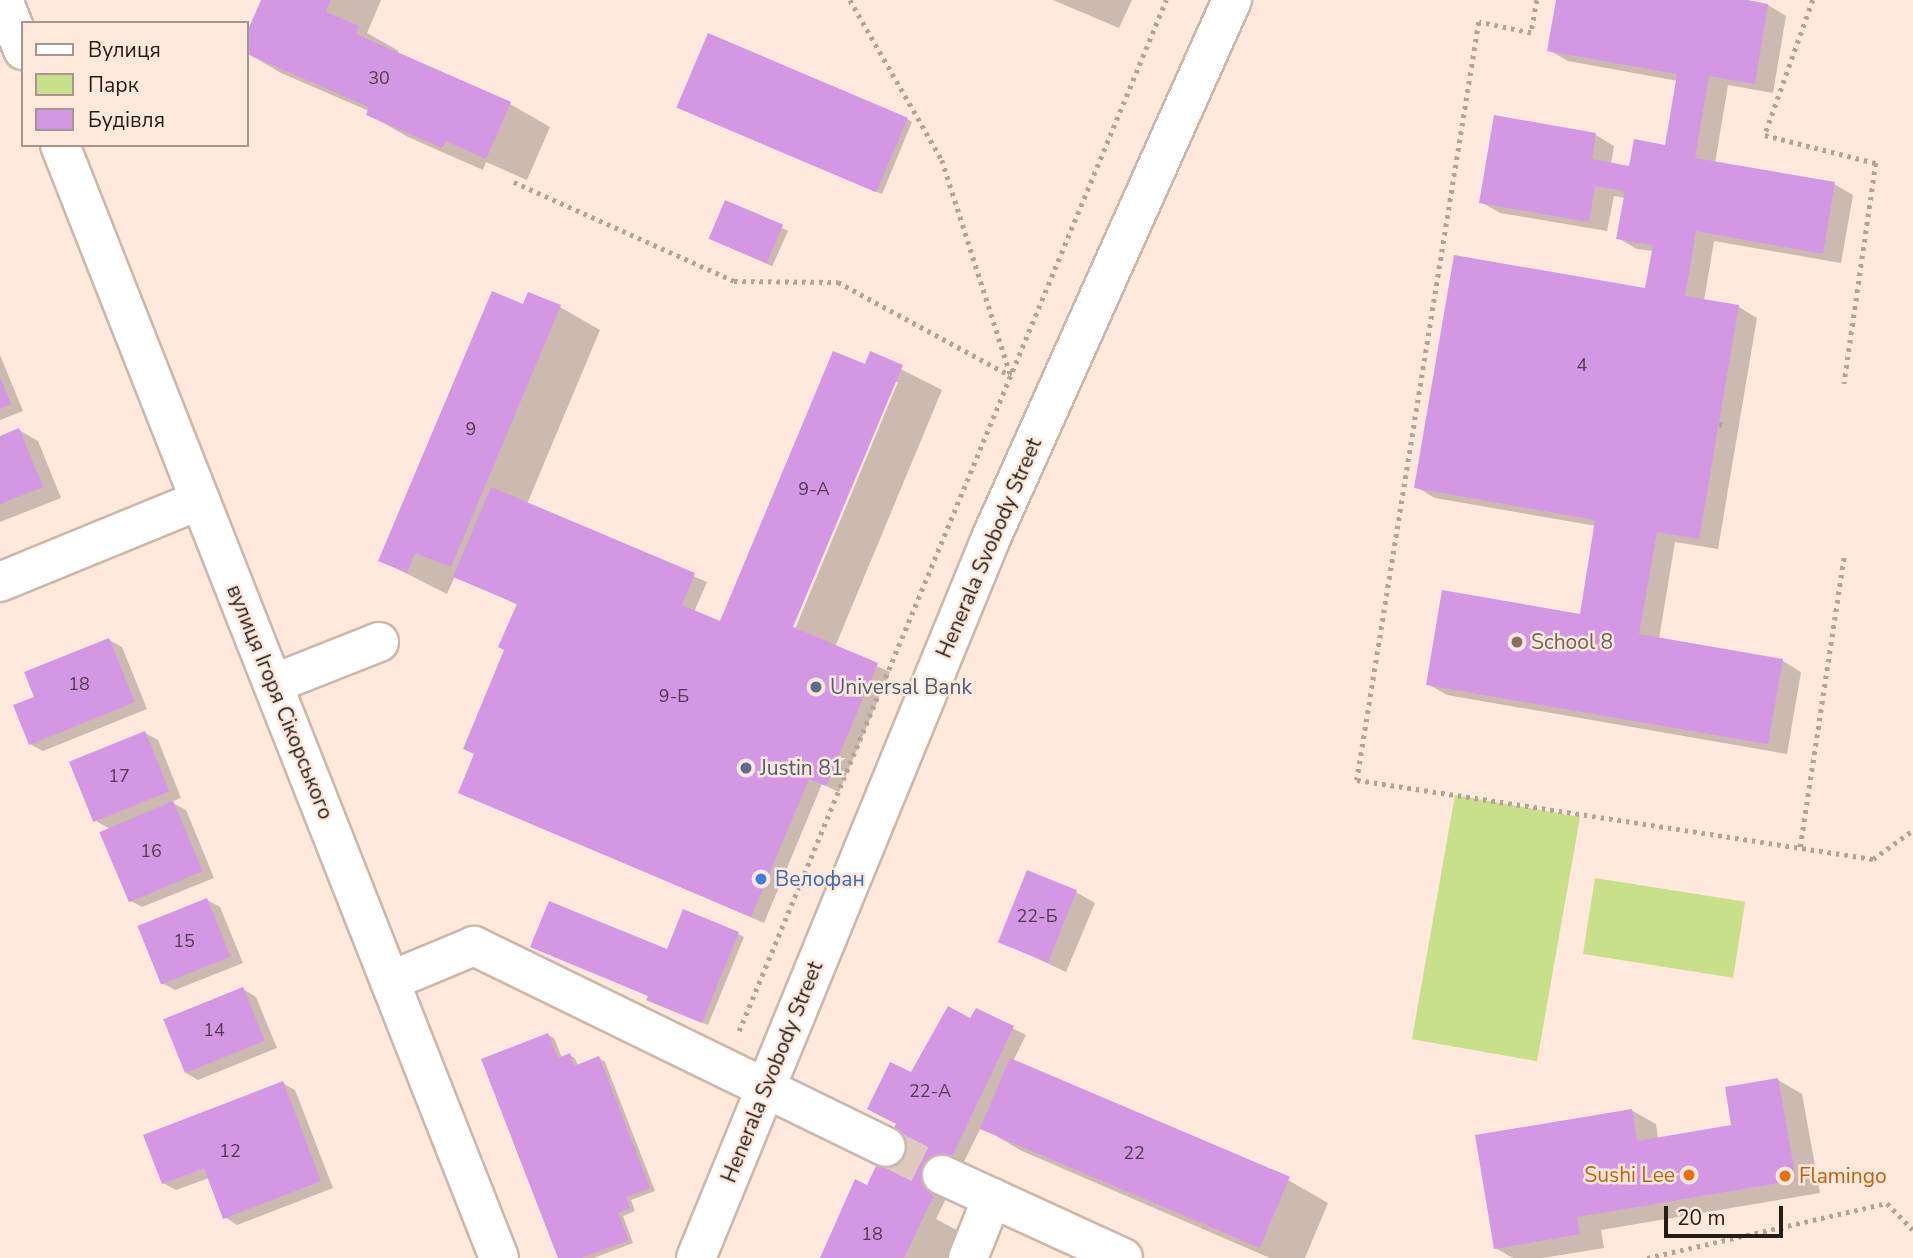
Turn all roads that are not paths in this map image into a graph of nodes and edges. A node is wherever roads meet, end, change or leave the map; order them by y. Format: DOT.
graph roads {
  1 [pos="3,0"];
  2 [pos="1232,0"];
  3 [pos="21,45"];
  4 [pos="61,147"];
  5 [pos="200,500"];
  6 [pos="0,582"];
  7 [pos="379,642"];
  8 [pos="273,684"];
  9 [pos="390,981"];
  10 [pos="765,1090"];
  11 [pos="886,1147"];
  12 [pos="942,1175"];
  13 [pos="992,1198"];
  14 [pos="499,1258"];
  15 [pos="696,1258"];
  16 [pos="968,1258"];
  17 [pos="1123,1258"];
  1 -- 3 [label="street"];
  2 -- 10 [label="street, Henerala Svobody Street"];
  4 -- 5 [label="street, вулиця Ігоря Сікорського"];
  5 -- 6 [label="street"];
  5 -- 8 [label="street, вулиця Ігоря Сікорського"];
  7 -- 8 [label="street"];
  8 -- 9 [label="street, вулиця Ігоря Сікорського"];
  9 -- 10 [label="street"];
  9 -- 14 [label="street, вулиця Ігоря Сікорського"];
  10 -- 11 [label="street"];
  10 -- 15 [label="street, Henerala Svobody Street"];
  12 -- 13 [label="street"];
  13 -- 16 [label="street"];
  13 -- 17 [label="street"];
}
